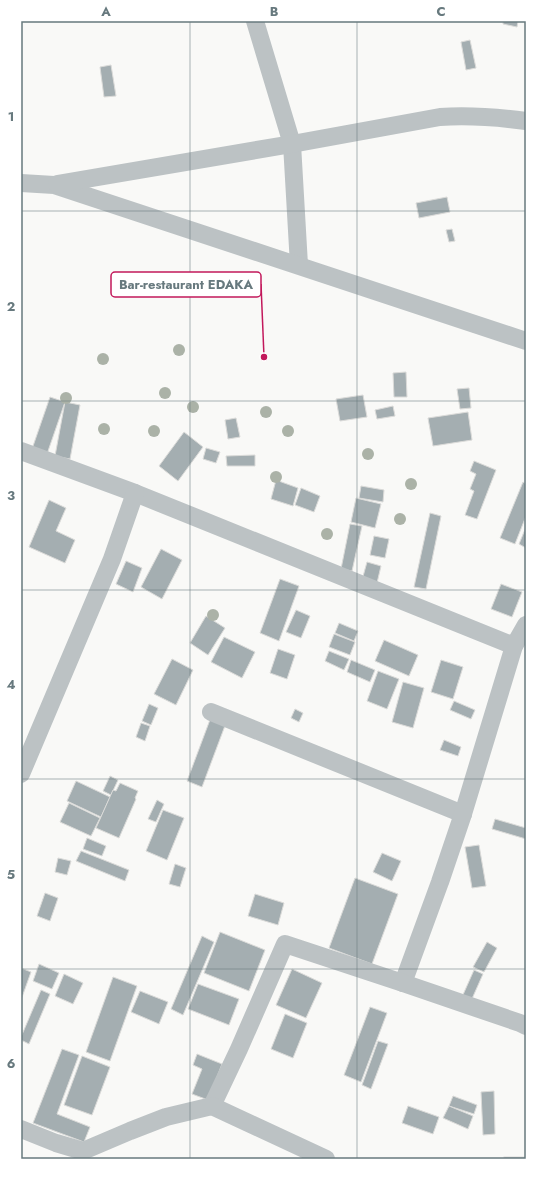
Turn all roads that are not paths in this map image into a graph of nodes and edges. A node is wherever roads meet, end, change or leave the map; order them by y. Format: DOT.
graph roads {
  1 [pos="255,21"];
  2 [pos="526,121"];
  3 [pos="292,144"];
  4 [pos="21,183"];
  5 [pos="54,185"];
  6 [pos="300,265"];
  7 [pos="526,341"];
  8 [pos="21,451"];
  9 [pos="135,493"];
  10 [pos="526,625"];
  11 [pos="514,646"];
  12 [pos="211,712"];
  13 [pos="21,774"];
  14 [pos="463,814"];
  15 [pos="403,982"];
  16 [pos="526,1026"];
  17 [pos="212,1106"];
  18 [pos="21,1129"];
  19 [pos="324,1158"];
  1 -- 3 [label="street"];
  2 -- 3 [label="street"];
  3 -- 5 [label="street"];
  3 -- 6 [label="street"];
  4 -- 5 [label="street"];
  5 -- 6 [label="street"];
  6 -- 7 [label="street"];
  8 -- 9 [label="street"];
  9 -- 11 [label="street"];
  9 -- 13 [label="street"];
  10 -- 11 [label="street"];
  11 -- 14 [label="street"];
  12 -- 14 [label="street"];
  14 -- 15 [label="street"];
  15 -- 16 [label="street"];
  15 -- 17 [label="street"];
  17 -- 18 [label="street"];
  17 -- 19 [label="street"];
}
